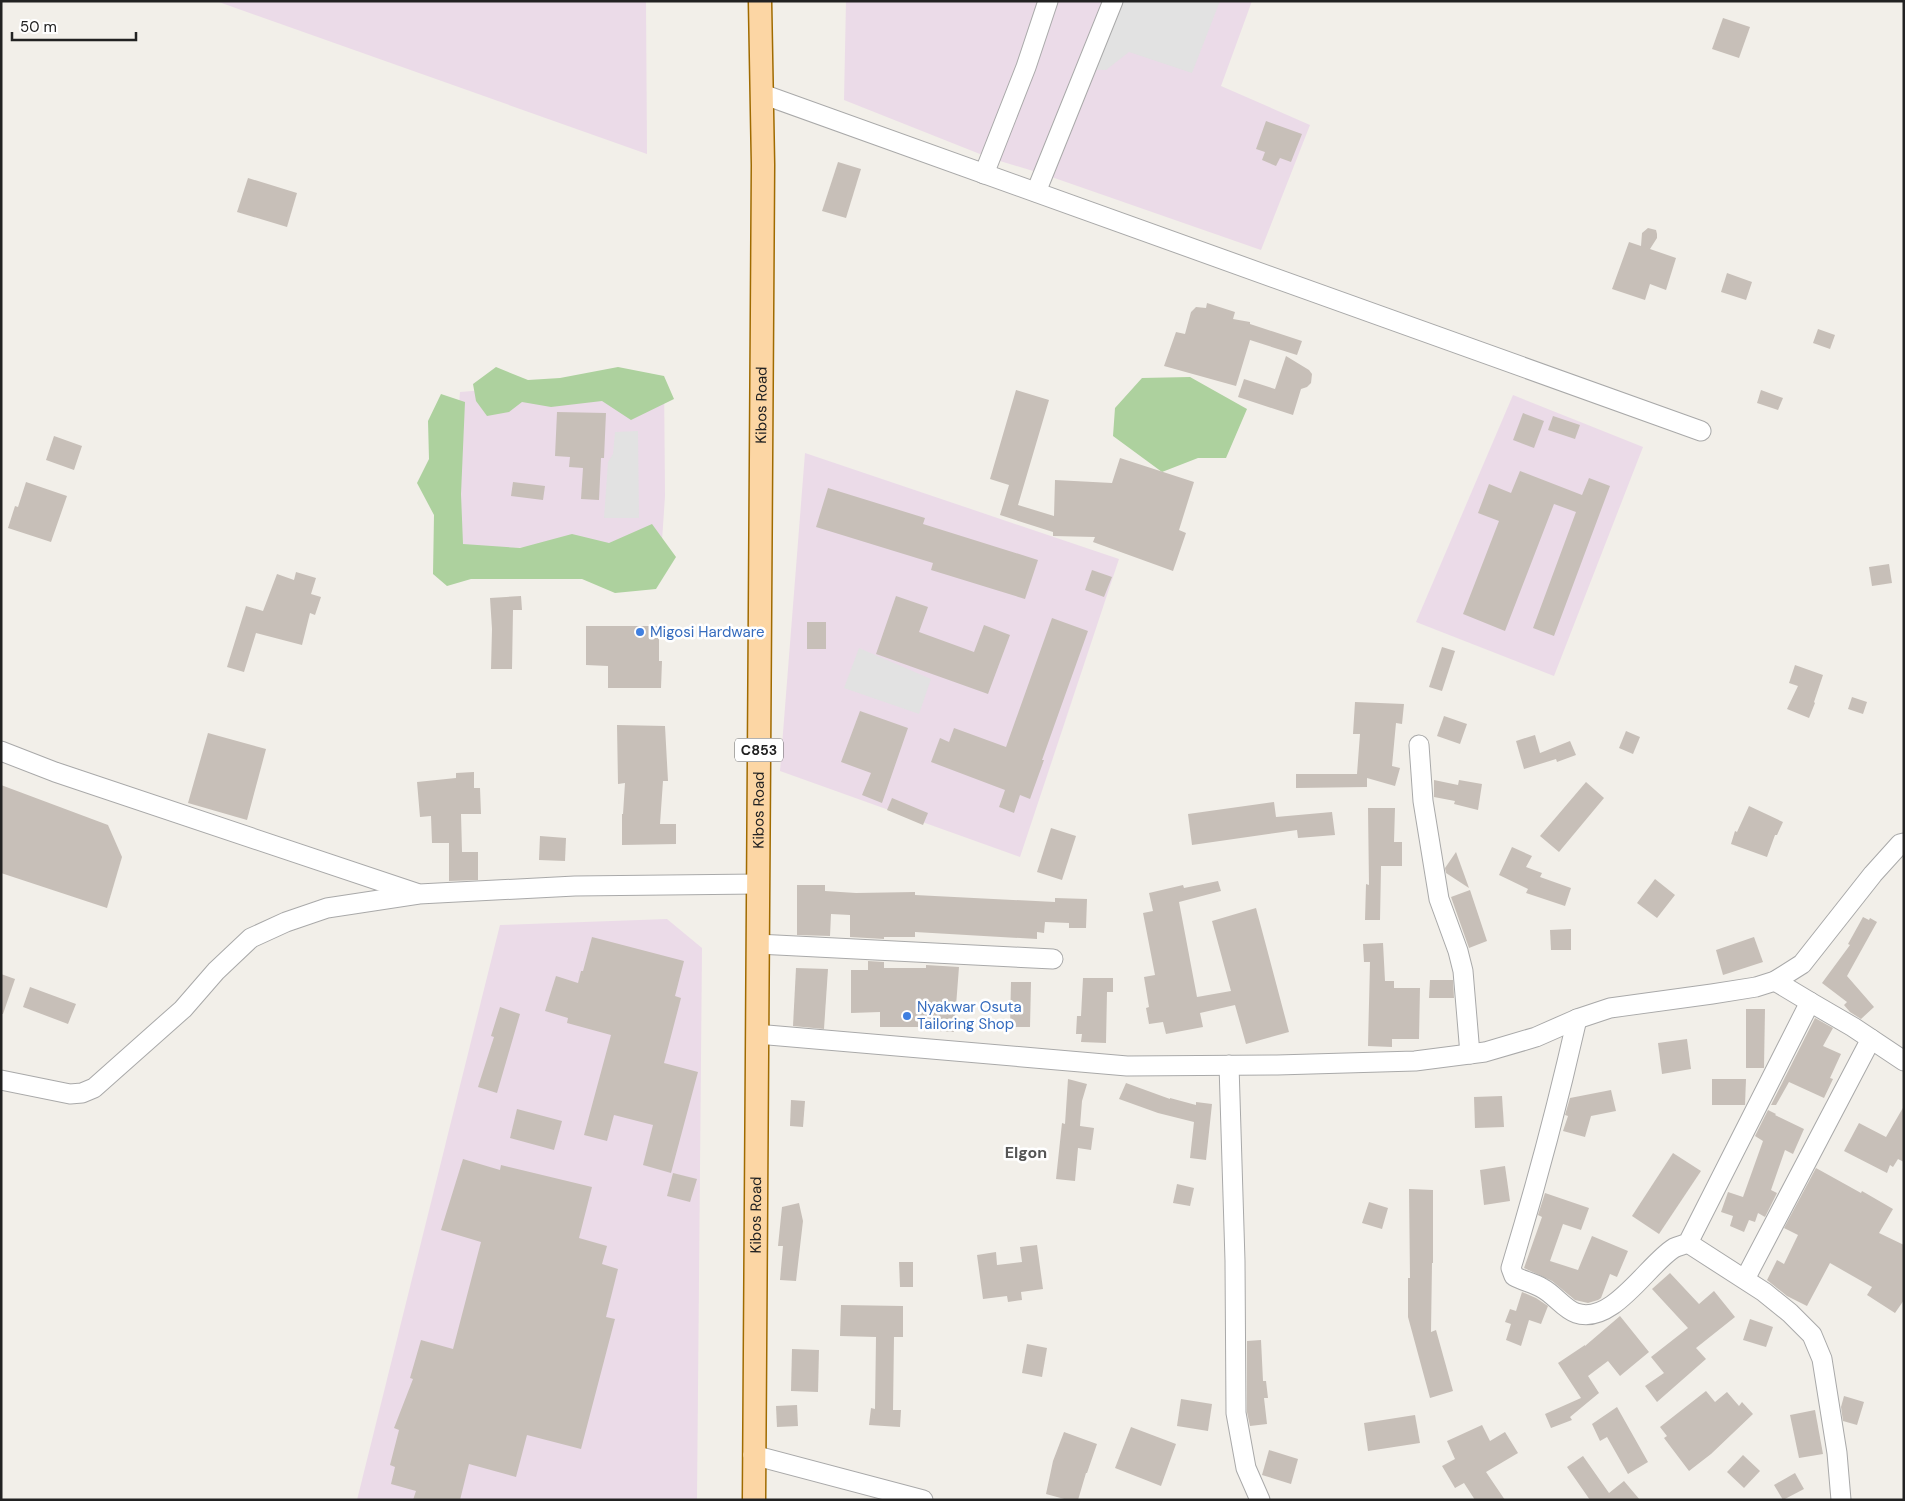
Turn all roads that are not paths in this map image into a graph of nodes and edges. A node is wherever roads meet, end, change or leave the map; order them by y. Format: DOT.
graph roads {
  1 [pos="760,1"];
  2 [pos="1048,1"];
  3 [pos="1113,1"];
  4 [pos="762,94"];
  5 [pos="984,174"];
  6 [pos="1036,192"];
  7 [pos="1701,431"];
  8 [pos="1418,745"];
  9 [pos="1,751"];
  10 [pos="1904,843"];
  11 [pos="758,884"];
  12 [pos="420,894"];
  13 [pos="757,944"];
  14 [pos="1053,960"];
  15 [pos="1775,981"];
  16 [pos="1810,1002"];
  17 [pos="1577,1019"];
  18 [pos="757,1034"];
  19 [pos="1870,1039"];
  20 [pos="1470,1054"];
  21 [pos="1904,1061"];
  22 [pos="1229,1065"];
  23 [pos="1,1080"];
  24 [pos="1688,1243"];
  25 [pos="1745,1279"];
  26 [pos="753,1455"];
  27 [pos="754,1500"];
  28 [pos="923,1500"];
  29 [pos="1260,1500"];
  30 [pos="1841,1500"];
  1 -- 4 [label="main road, Kibos Road / C853"];
  2 -- 5 [label="street"];
  3 -- 6 [label="street"];
  4 -- 5 [label="street"];
  4 -- 11 [label="main road, Kibos Road / C853"];
  5 -- 6 [label="street"];
  6 -- 7 [label="street"];
  8 -- 20 [label="street"];
  9 -- 12 [label="street"];
  10 -- 15 [label="street"];
  11 -- 12 [label="street"];
  11 -- 13 [label="main road, Kibos Road / C853"];
  12 -- 23 [label="street"];
  13 -- 14 [label="street"];
  13 -- 18 [label="main road, Kibos Road / C853"];
  15 -- 16 [label="street"];
  15 -- 17 [label="street"];
  16 -- 19 [label="street"];
  16 -- 24 [label="street"];
  17 -- 20 [label="street"];
  17 -- 24 [label="street"];
  18 -- 22 [label="street"];
  18 -- 26 [label="main road, Kibos Road / C853"];
  19 -- 21 [label="street"];
  19 -- 25 [label="street"];
  20 -- 22 [label="street"];
  22 -- 29 [label="street"];
  24 -- 25 [label="street"];
  25 -- 30 [label="street"];
  26 -- 27 [label="main road, Kibos Road / C853"];
  26 -- 28 [label="street"];
}
